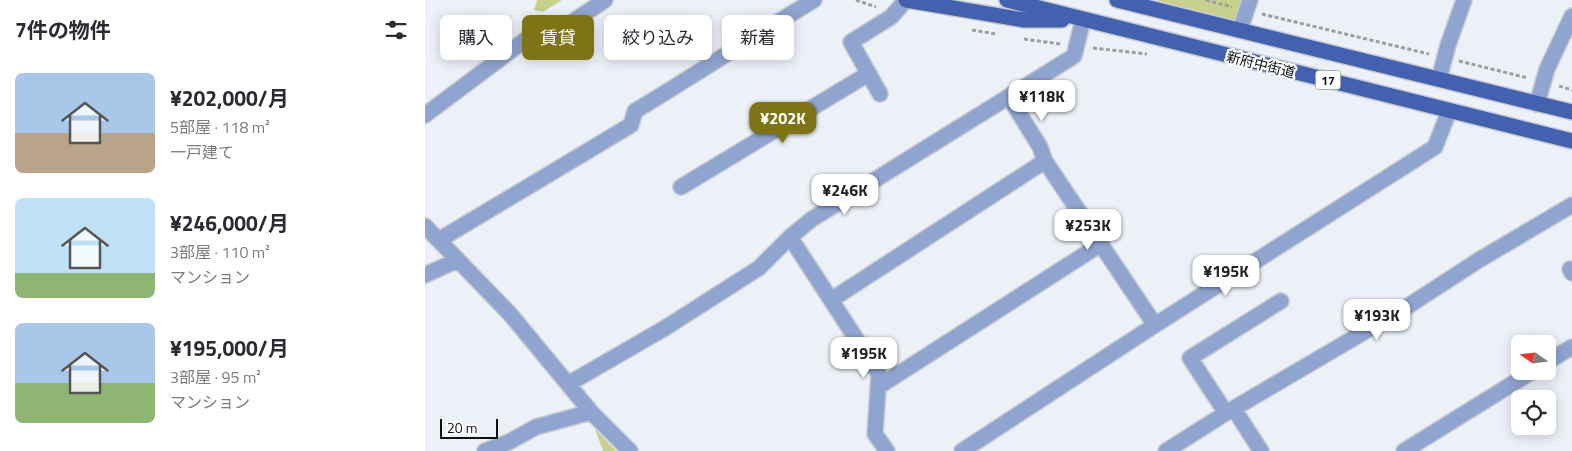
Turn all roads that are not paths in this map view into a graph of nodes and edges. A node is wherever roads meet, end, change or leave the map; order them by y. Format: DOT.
graph roads {
  1 [pos="605,0"];
  2 [pos="814,0"];
  3 [pos="906,0"];
  4 [pos="1007,0"];
  5 [pos="1117,0"];
  6 [pos="1464,0"];
  7 [pos="1248,5"];
  8 [pos="1572,16"];
  9 [pos="1083,20"];
  10 [pos="1240,30"];
  11 [pos="868,74"];
  12 [pos="1439,79"];
  13 [pos="880,94"];
  14 [pos="1009,97"];
  15 [pos="1537,104"];
  16 [pos="1449,111"];
  17 [pos="1572,112"];
  18 [pos="425,115"];
  19 [pos="1572,141"];
  20 [pos="1045,161"];
  21 [pos="681,187"];
  22 [pos="1572,205"];
  23 [pos="425,226"];
  24 [pos="790,237"];
  25 [pos="439,240"];
  26 [pos="1101,244"];
  27 [pos="458,260"];
  28 [pos="425,275"];
  29 [pos="831,300"];
  30 [pos="1281,301"];
  31 [pos="1155,325"];
  32 [pos="1572,347"];
  33 [pos="1556,357"];
  34 [pos="1518,380"];
  35 [pos="568,384"];
  36 [pos="879,387"];
  37 [pos="1230,411"];
  38 [pos="591,412"];
  39 [pos="485,451"];
  40 [pos="630,451"];
  41 [pos="887,451"];
  42 [pos="963,451"];
  43 [pos="1166,451"];
  44 [pos="1261,451"];
  45 [pos="1404,451"];
  1 -- 18 [label="street"];
  2 -- 25 [label="street"];
  3 -- 9 [label="main road, 17"];
  3 -- 11 [label="street"];
  4 -- 9 [label="main road, 新府中街道 / 17"];
  5 -- 10 [label="main road, 新府中街道 / 17"];
  6 -- 12 [label="street"];
  7 -- 10 [label="street"];
  8 -- 15 [label="street"];
  9 -- 14 [label="street"];
  9 -- 16 [label="main road, 新府中街道 / 17"];
  10 -- 12 [label="main road, 新府中街道 / 17"];
  11 -- 13 [label="street"];
  11 -- 21 [label="street"];
  12 -- 15 [label="main road, 新府中街道 / 17"];
  14 -- 20 [label="street"];
  14 -- 24 [label="street"];
  15 -- 17 [label="main road, 新府中街道 / 17"];
  16 -- 19 [label="main road, 新府中街道 / 17"];
  16 -- 31 [label="street"];
  20 -- 26 [label="street"];
  20 -- 29 [label="street"];
  22 -- 37 [label="street"];
  23 -- 25 [label="street"];
  24 -- 29 [label="street"];
  24 -- 35 [label="street"];
  25 -- 27 [label="street"];
  26 -- 31 [label="street"];
  26 -- 36 [label="street"];
  27 -- 28 [label="street"];
  27 -- 35 [label="street"];
  29 -- 36 [label="street"];
  30 -- 37 [label="street"];
  31 -- 42 [label="street"];
  32 -- 33 [label="street"];
  34 -- 45 [label="street"];
  35 -- 38 [label="street"];
  36 -- 41 [label="street"];
  37 -- 43 [label="street"];
  37 -- 44 [label="street"];
  38 -- 39 [label="street"];
  38 -- 40 [label="street"];
}
